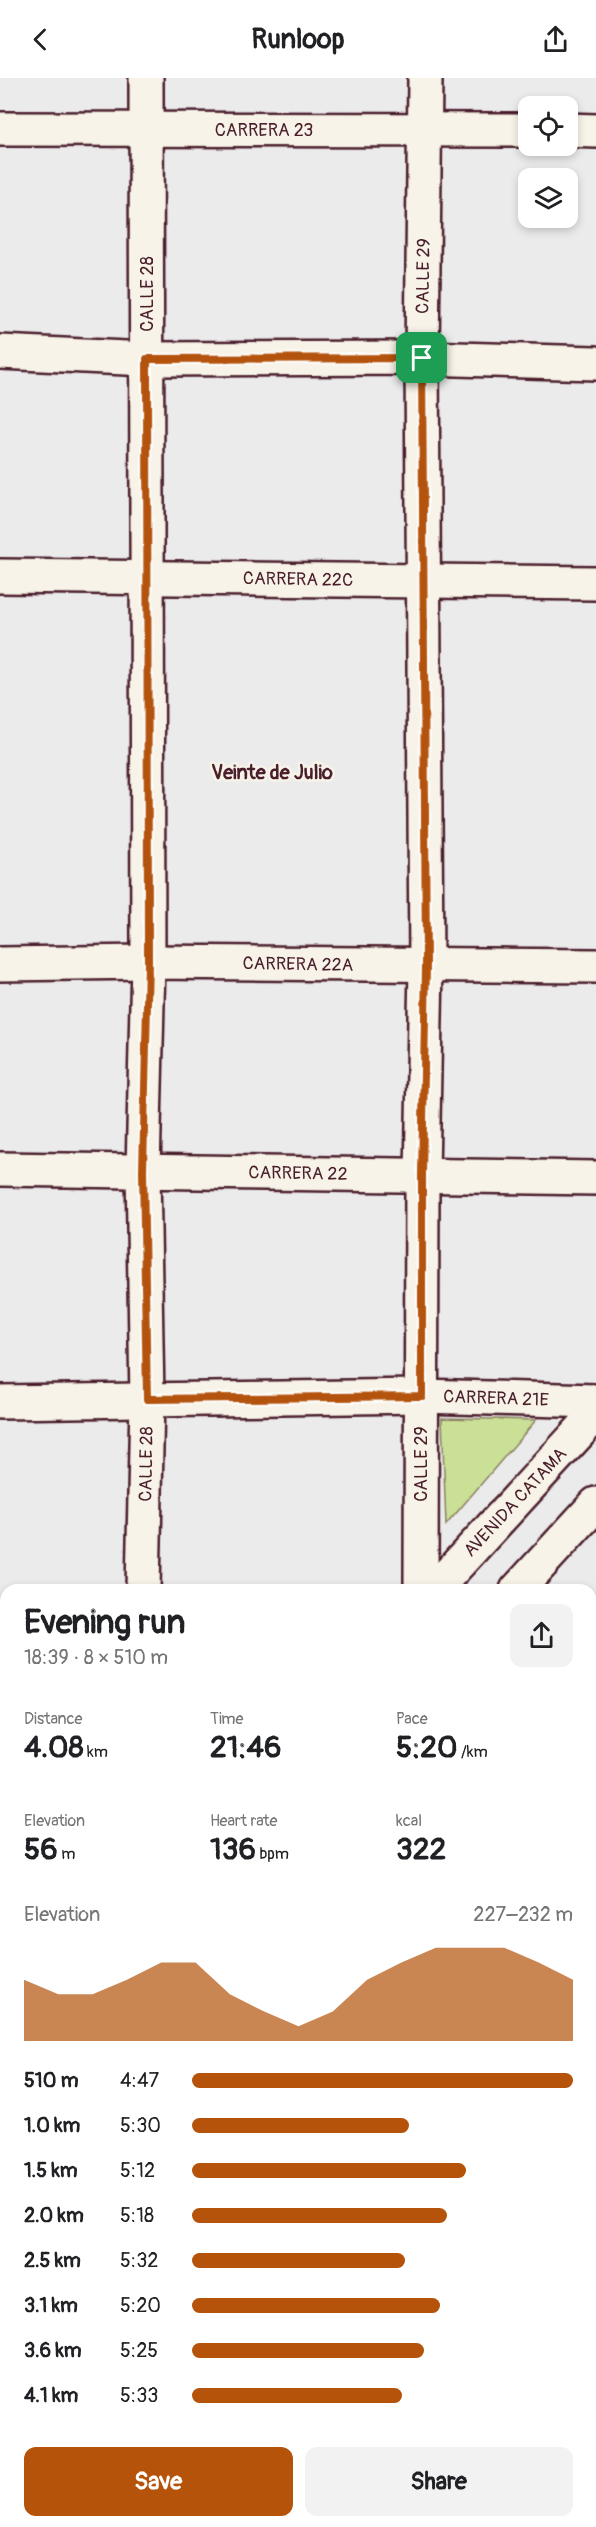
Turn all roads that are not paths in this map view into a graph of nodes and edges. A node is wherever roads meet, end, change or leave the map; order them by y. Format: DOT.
graph roads {
  1 [pos="146,78"];
  2 [pos="425,78"];
  3 [pos="0,129"];
  4 [pos="146,129"];
  5 [pos="425,130"];
  6 [pos="518,130"];
  7 [pos="578,130"];
  8 [pos="596,131"];
  9 [pos="0,352"];
  10 [pos="422,358"];
  11 [pos="147,359"];
  12 [pos="596,363"];
  13 [pos="0,576"];
  14 [pos="146,577"];
  15 [pos="424,581"];
  16 [pos="596,583"];
  17 [pos="148,962"];
  18 [pos="0,964"];
  19 [pos="426,966"];
  20 [pos="596,966"];
  21 [pos="0,1169"];
  22 [pos="143,1171"];
  23 [pos="422,1175"];
  24 [pos="596,1178"];
  25 [pos="422,1396"];
  26 [pos="147,1399"];
  27 [pos="596,1401"];
  28 [pos="0,1402"];
  29 [pos="596,1414"];
  30 [pos="596,1504"];
  31 [pos="143,1584"];
  32 [pos="421,1584"];
  33 [pos="440,1584"];
  34 [pos="523,1584"];
  1 -- 4 [label="street, CALLE 28"];
  2 -- 5 [label="street, CALLE 29"];
  3 -- 4 [label="street, CARRERA 23"];
  4 -- 5 [label="street, CARRERA 23"];
  4 -- 11 [label="street, CALLE 28"];
  5 -- 6 [label="street, CARRERA 23"];
  5 -- 10 [label="street, CALLE 29"];
  7 -- 8 [label="street"];
  9 -- 11 [label="street"];
  10 -- 11 [label="street"];
  10 -- 12 [label="street"];
  10 -- 15 [label="street, CALLE 29"];
  11 -- 14 [label="street, CALLE 28"];
  13 -- 14 [label="street, CARRERA 22C"];
  14 -- 15 [label="street, CARRERA 22C"];
  14 -- 17 [label="street, CALLE 28"];
  15 -- 16 [label="street, CARRERA 22C"];
  15 -- 19 [label="street, CALLE 29"];
  17 -- 18 [label="street, CARRERA 22A"];
  17 -- 19 [label="street, CARRERA 22A"];
  17 -- 22 [label="street, CALLE 28"];
  19 -- 20 [label="street, CARRERA 22A"];
  19 -- 23 [label="street, CALLE 29"];
  21 -- 22 [label="street, CARRERA 22"];
  22 -- 23 [label="street, CARRERA 22"];
  22 -- 26 [label="street, CALLE 28"];
  23 -- 24 [label="street, CARRERA 22"];
  23 -- 25 [label="street, CALLE 29"];
  25 -- 26 [label="street, CARRERA 21E"];
  25 -- 27 [label="street, CARRERA 21E"];
  25 -- 32 [label="street, CALLE 29"];
  26 -- 28 [label="street, CARRERA 21E"];
  26 -- 31 [label="street, CALLE 28"];
  29 -- 33 [label="street, AVENIDA CATAMA"];
  30 -- 34 [label="street"];
}
